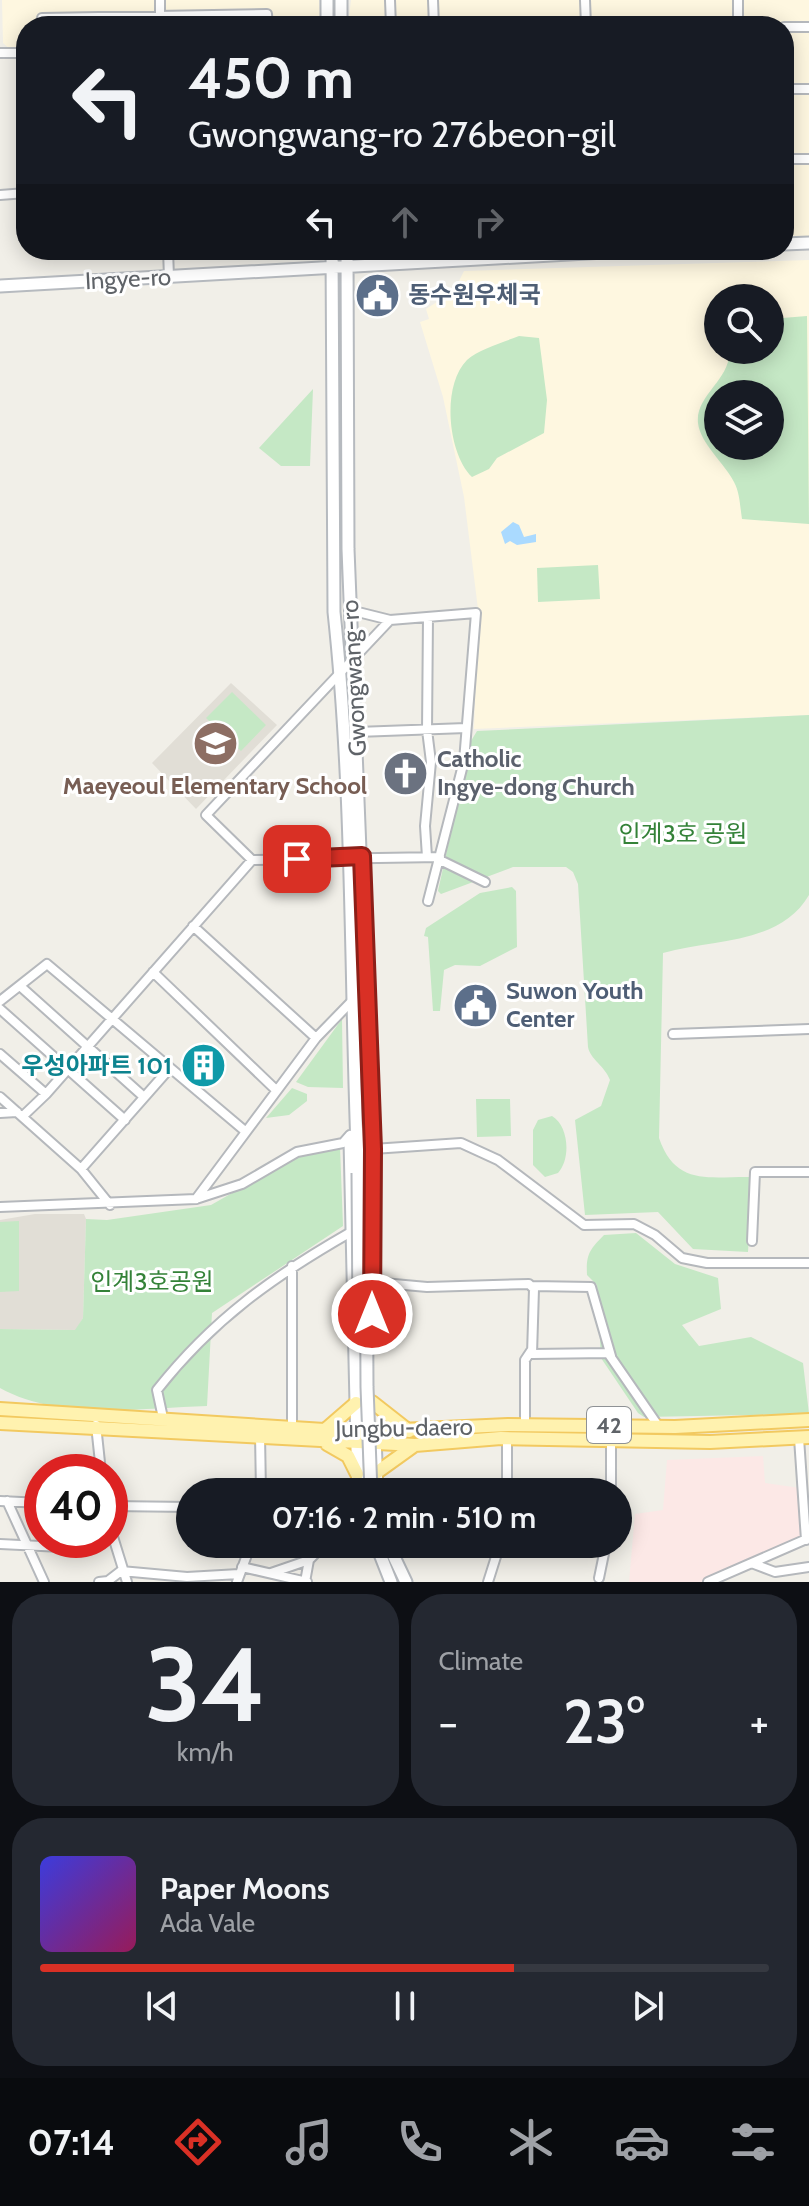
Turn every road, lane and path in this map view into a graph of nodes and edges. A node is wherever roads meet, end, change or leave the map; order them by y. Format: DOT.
graph roads {
  1 [pos="160,0"];
  2 [pos="160,16"];
  3 [pos="267,16"];
  4 [pos="168,260"];
  5 [pos="332,260"];
  6 [pos="347,260"];
  7 [pos="403,260"];
  8 [pos="347,266"];
  9 [pos="332,267"];
  10 [pos="169,277"];
  11 [pos="0,286"];
  12 [pos="350,610"];
  13 [pos="428,617"];
  14 [pos="390,620"];
  15 [pos="354,657"];
  16 [pos="341,671"];
  17 [pos="466,728"];
  18 [pos="427,730"];
  19 [pos="357,732"];
  20 [pos="362,856"];
  21 [pos="348,857"];
  22 [pos="427,857"];
  23 [pos="440,859"];
  24 [pos="252,860"];
  25 [pos="485,882"];
  26 [pos="428,901"];
  27 [pos="193,926"];
  28 [pos="153,972"];
  29 [pos="20,986"];
  30 [pos="354,1000"];
  31 [pos="0,1001"];
  32 [pos="0,1009"];
  33 [pos="111,1021"];
  34 [pos="809,1029"];
  35 [pos="673,1034"];
  36 [pos="316,1038"];
  37 [pos="88,1046"];
  38 [pos="0,1054"];
  39 [pos="170,1068"];
  40 [pos="67,1071"];
  41 [pos="276,1090"];
  42 [pos="46,1094"];
  43 [pos="0,1097"];
  44 [pos="144,1097"];
  45 [pos="369,1106"];
  46 [pos="355,1112"];
  47 [pos="0,1113"];
  48 [pos="20,1114"];
  49 [pos="125,1120"];
  50 [pos="245,1131"];
  51 [pos="350,1135"];
  52 [pos="373,1149"];
  53 [pos="81,1169"];
  54 [pos="362,1172"];
  55 [pos="809,1172"];
  56 [pos="196,1199"];
  57 [pos="110,1205"];
  58 [pos="0,1207"];
  59 [pos="351,1232"];
  60 [pos="752,1241"];
  61 [pos="809,1263"];
  62 [pos="292,1266"];
  63 [pos="372,1282"];
  64 [pos="532,1286"];
  65 [pos="531,1351"];
  66 [pos="611,1356"];
  67 [pos="372,1402"];
  68 [pos="356,1403"];
  69 [pos="0,1409"];
  70 [pos="163,1418"];
  71 [pos="809,1420"];
  72 [pos="0,1423"];
  73 [pos="96,1423"];
  74 [pos="525,1425"];
  75 [pos="292,1427"];
  76 [pos="659,1427"];
  77 [pos="409,1431"];
  78 [pos="260,1434"];
  79 [pos="322,1434"];
  80 [pos="356,1437"];
  81 [pos="375,1437"];
  82 [pos="507,1438"];
  83 [pos="804,1438"];
  84 [pos="611,1441"];
  85 [pos="415,1445"];
  86 [pos="99,1454"];
  87 [pos="376,1473"];
  88 [pos="357,1474"];
  89 [pos="261,1478"];
  90 [pos="358,1478"];
  91 [pos="361,1478"];
  92 [pos="373,1478"];
  93 [pos="375,1478"];
  94 [pos="507,1478"];
  95 [pos="611,1478"];
  96 [pos="3,1501"];
  97 [pos="24,1502"];
  98 [pos="128,1506"];
  99 [pos="176,1507"];
  100 [pos="808,1539"];
  101 [pos="24,1541"];
  102 [pos="0,1544"];
  103 [pos="24,1545"];
  104 [pos="32,1558"];
  105 [pos="118,1558"];
  106 [pos="377,1558"];
  107 [pos="380,1558"];
  108 [pos="391,1558"];
  109 [pos="393,1558"];
  110 [pos="496,1558"];
  111 [pos="603,1558"];
  112 [pos="309,1560"];
  113 [pos="753,1564"];
  114 [pos="809,1567"];
  115 [pos="121,1571"];
  116 [pos="269,1573"];
  117 [pos="239,1574"];
  118 [pos="599,1578"];
  119 [pos="281,1579"];
  120 [pos="303,1581"];
  121 [pos="44,1582"];
  122 [pos="99,1582"];
  123 [pos="108,1582"];
  124 [pos="127,1582"];
  125 [pos="384,1582"];
  126 [pos="391,1582"];
  127 [pos="400,1582"];
  128 [pos="406,1582"];
  129 [pos="488,1582"];
  130 [pos="708,1582"];
  1 -- 2 [label="street"];
  2 -- 3 [label="street"];
  4 -- 10 [label="street"];
  5 -- 9 [label="street"];
  6 -- 8 [label="street, Gwongwang-ro"];
  7 -- 8 [label="street, Ingye-ro"];
  8 -- 9 [label="street, Ingye-ro"];
  8 -- 12 [label="street, Gwongwang-ro"];
  9 -- 10 [label="street, Ingye-ro"];
  9 -- 16 [label="street"];
  10 -- 11 [label="street, Ingye-ro"];
  12 -- 14 [label="street"];
  12 -- 15 [label="street, Gwongwang-ro"];
  13 -- 14 [label="street"];
  13 -- 17 [label="street"];
  13 -- 18 [label="street"];
  14 -- 15 [label="street"];
  15 -- 16 [label="street"];
  15 -- 19 [label="street, Gwongwang-ro"];
  16 -- 21 [label="street"];
  16 -- 24 [label="street"];
  17 -- 18 [label="street"];
  17 -- 23 [label="street"];
  18 -- 19 [label="street"];
  18 -- 22 [label="street"];
  19 -- 20 [label="street, Gwongwang-ro"];
  20 -- 21 [label="street"];
  20 -- 22 [label="street"];
  20 -- 45 [label="street, Gwongwang-ro"];
  21 -- 24 [label="street"];
  21 -- 30 [label="street"];
  22 -- 23 [label="street"];
  23 -- 25 [label="street"];
  23 -- 26 [label="street"];
  24 -- 27 [label="street"];
  27 -- 28 [label="street"];
  27 -- 36 [label="street"];
  28 -- 33 [label="street"];
  28 -- 41 [label="street"];
  29 -- 31 [label="street"];
  29 -- 33 [label="street"];
  29 -- 37 [label="street"];
  30 -- 36 [label="street"];
  30 -- 46 [label="street"];
  32 -- 40 [label="street"];
  33 -- 37 [label="street"];
  33 -- 39 [label="street"];
  34 -- 35 [label="street"];
  36 -- 41 [label="street"];
  37 -- 40 [label="street"];
  37 -- 44 [label="street"];
  38 -- 42 [label="street"];
  39 -- 44 [label="street"];
  39 -- 50 [label="street"];
  40 -- 42 [label="street"];
  40 -- 49 [label="street"];
  41 -- 50 [label="street"];
  42 -- 48 [label="street"];
  43 -- 48 [label="street"];
  44 -- 49 [label="street"];
  45 -- 52 [label="street, Gwongwang-ro"];
  45 -- 54 [label="street, Gwongwang-ro"];
  46 -- 51 [label="street"];
  46 -- 54 [label="street"];
  47 -- 48 [label="street"];
  48 -- 53 [label="street"];
  49 -- 53 [label="street"];
  50 -- 56 [label="street"];
  51 -- 56 [label="street"];
  51 -- 59 [label="street"];
  52 -- 61 [label="street"];
  52 -- 63 [label="street, Gwongwang-ro"];
  53 -- 57 [label="street"];
  54 -- 91 [label="street, bridge"];
  54 -- 92 [label="street, bridge"];
  55 -- 60 [label="street"];
  56 -- 57 [label="street"];
  57 -- 58 [label="street"];
  59 -- 62 [label="street"];
  59 -- 68 [label="street"];
  62 -- 70 [label="street"];
  62 -- 75 [label="street"];
  63 -- 64 [label="street"];
  63 -- 67 [label="street, Gwongwang-ro"];
  64 -- 65 [label="street"];
  64 -- 66 [label="street"];
  65 -- 66 [label="street"];
  65 -- 74 [label="street"];
  66 -- 76 [label="street"];
  67 -- 77 [label="main road"];
  67 -- 81 [label="street, Gwongwang-ro"];
  68 -- 79 [label="main road"];
  68 -- 80 [label="street"];
  69 -- 73 [label="main road, Jungbu-daero / 42"];
  70 -- 73 [label="main road, Jungbu-daero / 42"];
  70 -- 75 [label="main road, Jungbu-daero / 42"];
  71 -- 76 [label="main road, Jungbu-daero / 42"];
  72 -- 73 [label="main road, Jungbu-daero / 42"];
  73 -- 78 [label="main road, Jungbu-daero / 42"];
  73 -- 86 [label="street"];
  74 -- 76 [label="main road, Jungbu-daero / 42"];
  74 -- 77 [label="main road, Jungbu-daero / 42"];
  75 -- 79 [label="main road, Jungbu-daero / 42"];
  77 -- 81 [label="main road, Jungbu-daero / 42"];
  78 -- 79 [label="main road, Jungbu-daero / 42"];
  78 -- 89 [label="street"];
  79 -- 80 [label="main road, Jungbu-daero / 42"];
  79 -- 88 [label="main road"];
  80 -- 81 [label="main road, Jungbu-daero / 42"];
  80 -- 88 [label="street"];
  81 -- 85 [label="main road, Jungbu-daero / 42"];
  81 -- 87 [label="street, Gwongwang-ro"];
  82 -- 84 [label="main road, Jungbu-daero / 42"];
  82 -- 85 [label="main road, Jungbu-daero / 42"];
  82 -- 94 [label="street"];
  83 -- 84 [label="main road, Jungbu-daero / 42"];
  83 -- 100 [label="street, Jungbu-daero"];
  84 -- 95 [label="street"];
  85 -- 87 [label="main road"];
  87 -- 93 [label="street, Gwongwang-ro"];
  88 -- 90 [label="street"];
  96 -- 97 [label="street"];
  96 -- 101 [label="street"];
  98 -- 99 [label="street"];
  100 -- 113 [label="street"];
  102 -- 103 [label="street"];
  104 -- 121 [label="street"];
  105 -- 115 [label="street"];
  106 -- 125 [label="street"];
  107 -- 126 [label="street"];
  108 -- 127 [label="street"];
  109 -- 128 [label="street"];
  110 -- 129 [label="street"];
  111 -- 118 [label="street"];
  112 -- 116 [label="street"];
  112 -- 120 [label="street"];
  113 -- 114 [label="street"];
  113 -- 130 [label="street"];
  115 -- 117 [label="street"];
  115 -- 123 [label="street"];
  115 -- 124 [label="street"];
  116 -- 117 [label="street"];
  116 -- 119 [label="street"];
  119 -- 120 [label="street"];
  122 -- 123 [label="street"];
}
